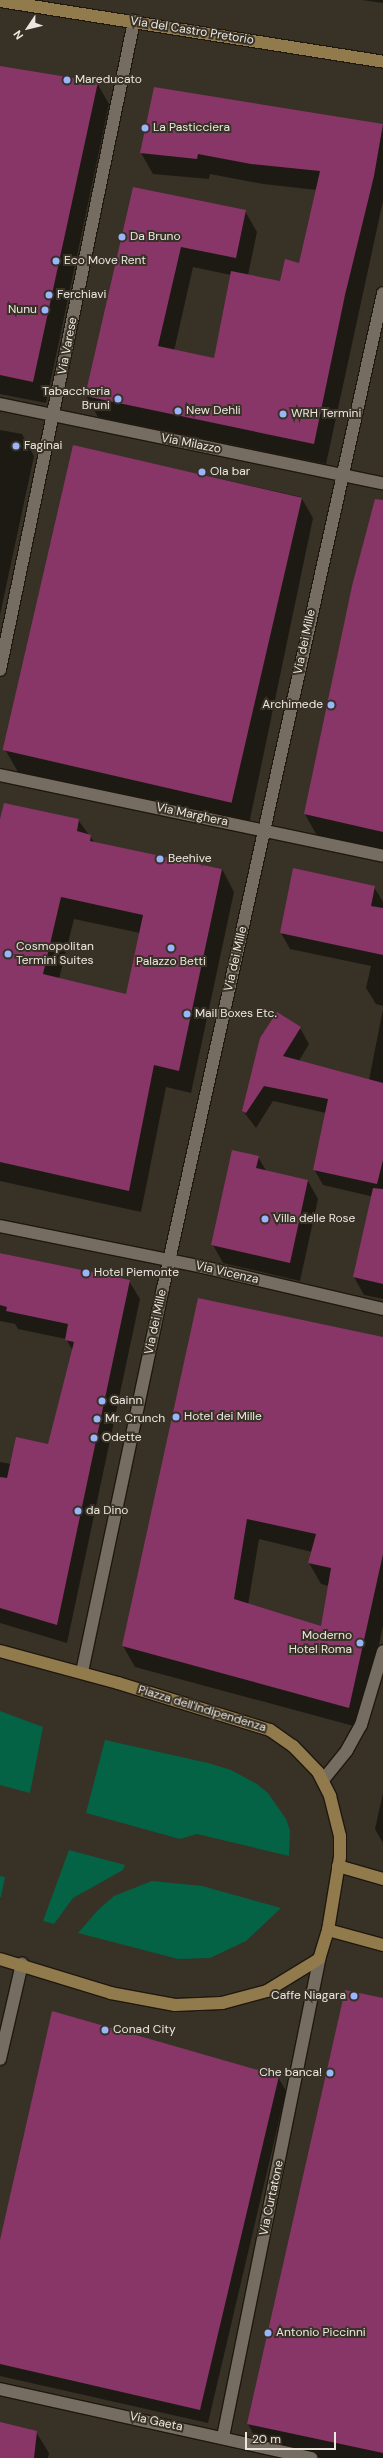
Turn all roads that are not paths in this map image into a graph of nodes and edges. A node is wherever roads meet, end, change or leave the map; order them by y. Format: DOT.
graph roads {
  1 [pos="0,1"];
  2 [pos="134,22"];
  3 [pos="383,62"];
  4 [pos="383,293"];
  5 [pos="0,404"];
  6 [pos="54,417"];
  7 [pos="342,475"];
  8 [pos="383,483"];
  9 [pos="0,670"];
  10 [pos="0,775"];
  11 [pos="264,831"];
  12 [pos="383,856"];
  13 [pos="0,1226"];
  14 [pos="169,1260"];
  15 [pos="383,1309"];
  16 [pos="0,1651"];
  17 [pos="383,1651"];
  18 [pos="82,1672"];
  19 [pos="323,1780"];
  20 [pos="338,1866"];
  21 [pos="383,1879"];
  22 [pos="328,1930"];
  23 [pos="383,1945"];
  24 [pos="0,1959"];
  25 [pos="319,1959"];
  26 [pos="22,1964"];
  27 [pos="0,2059"];
  28 [pos="0,2389"];
  29 [pos="223,2437"];
  30 [pos="311,2458"];
  1 -- 2 [label="street, Via del Castro Pretorio"];
  2 -- 3 [label="street, Via del Castro Pretorio"];
  2 -- 6 [label="street, Via Varese"];
  4 -- 7 [label="street, Via dei Mille"];
  5 -- 6 [label="street, Via Milazzo"];
  6 -- 7 [label="street, Via Milazzo"];
  6 -- 9 [label="street, Via Varese"];
  7 -- 8 [label="street, Via Milazzo"];
  7 -- 11 [label="street, Via dei Mille"];
  10 -- 11 [label="street, Via Marghera"];
  11 -- 12 [label="street, Via Marghera"];
  11 -- 14 [label="street, Via dei Mille"];
  13 -- 14 [label="street, Via Vicenza"];
  14 -- 15 [label="street, Via Vicenza"];
  14 -- 18 [label="street, Via dei Mille"];
  16 -- 18 [label="street, Piazza dell'Indipendenza"];
  17 -- 19 [label="street"];
  18 -- 19 [label="street, Piazza dell'Indipendenza"];
  19 -- 20 [label="street, Piazza dell'Indipendenza"];
  20 -- 21 [label="street"];
  20 -- 22 [label="street, Piazza dell'Indipendenza"];
  22 -- 23 [label="street"];
  22 -- 25 [label="street, Piazza dell'Indipendenza"];
  24 -- 26 [label="street"];
  25 -- 26 [label="street"];
  25 -- 29 [label="street, Via Curtatone"];
  26 -- 27 [label="street"];
  28 -- 29 [label="street, Via Gaeta"];
  29 -- 30 [label="street, Via Gaeta"];
}
